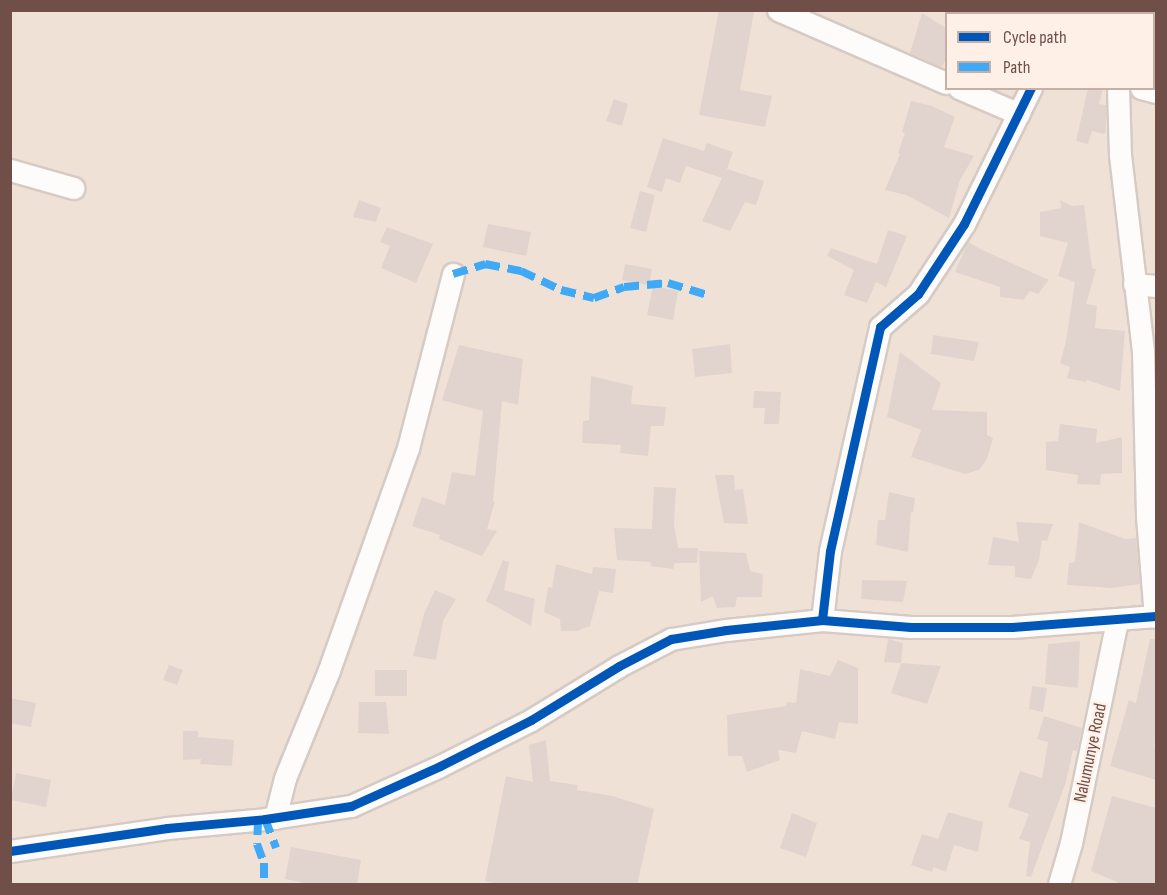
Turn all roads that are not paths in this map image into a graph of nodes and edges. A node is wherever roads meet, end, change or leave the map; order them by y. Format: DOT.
graph roads {
  1 [pos="778,10"];
  2 [pos="945,83"];
  3 [pos="964,90"];
  4 [pos="1029,90"];
  5 [pos="1118,90"];
  6 [pos="1018,114"];
  7 [pos="10,170"];
  8 [pos="72,188"];
  9 [pos="453,274"];
  10 [pos="1134,284"];
  11 [pos="1156,286"];
  12 [pos="1152,516"];
  13 [pos="1156,616"];
  14 [pos="822,620"];
  15 [pos="1118,620"];
  16 [pos="275,818"];
  17 [pos="10,851"];
  18 [pos="1059,885"];
  1 -- 2 [label="street"];
  3 -- 6 [label="street"];
  4 -- 6 [label="street"];
  5 -- 10 [label="street"];
  6 -- 14 [label="street"];
  7 -- 8 [label="street"];
  9 -- 16 [label="street"];
  10 -- 11 [label="street"];
  10 -- 12 [label="street"];
  12 -- 13 [label="street"];
  13 -- 15 [label="street"];
  14 -- 15 [label="street"];
  14 -- 16 [label="street"];
  15 -- 18 [label="street, Nalumunye Road"];
  16 -- 17 [label="street"];
}
